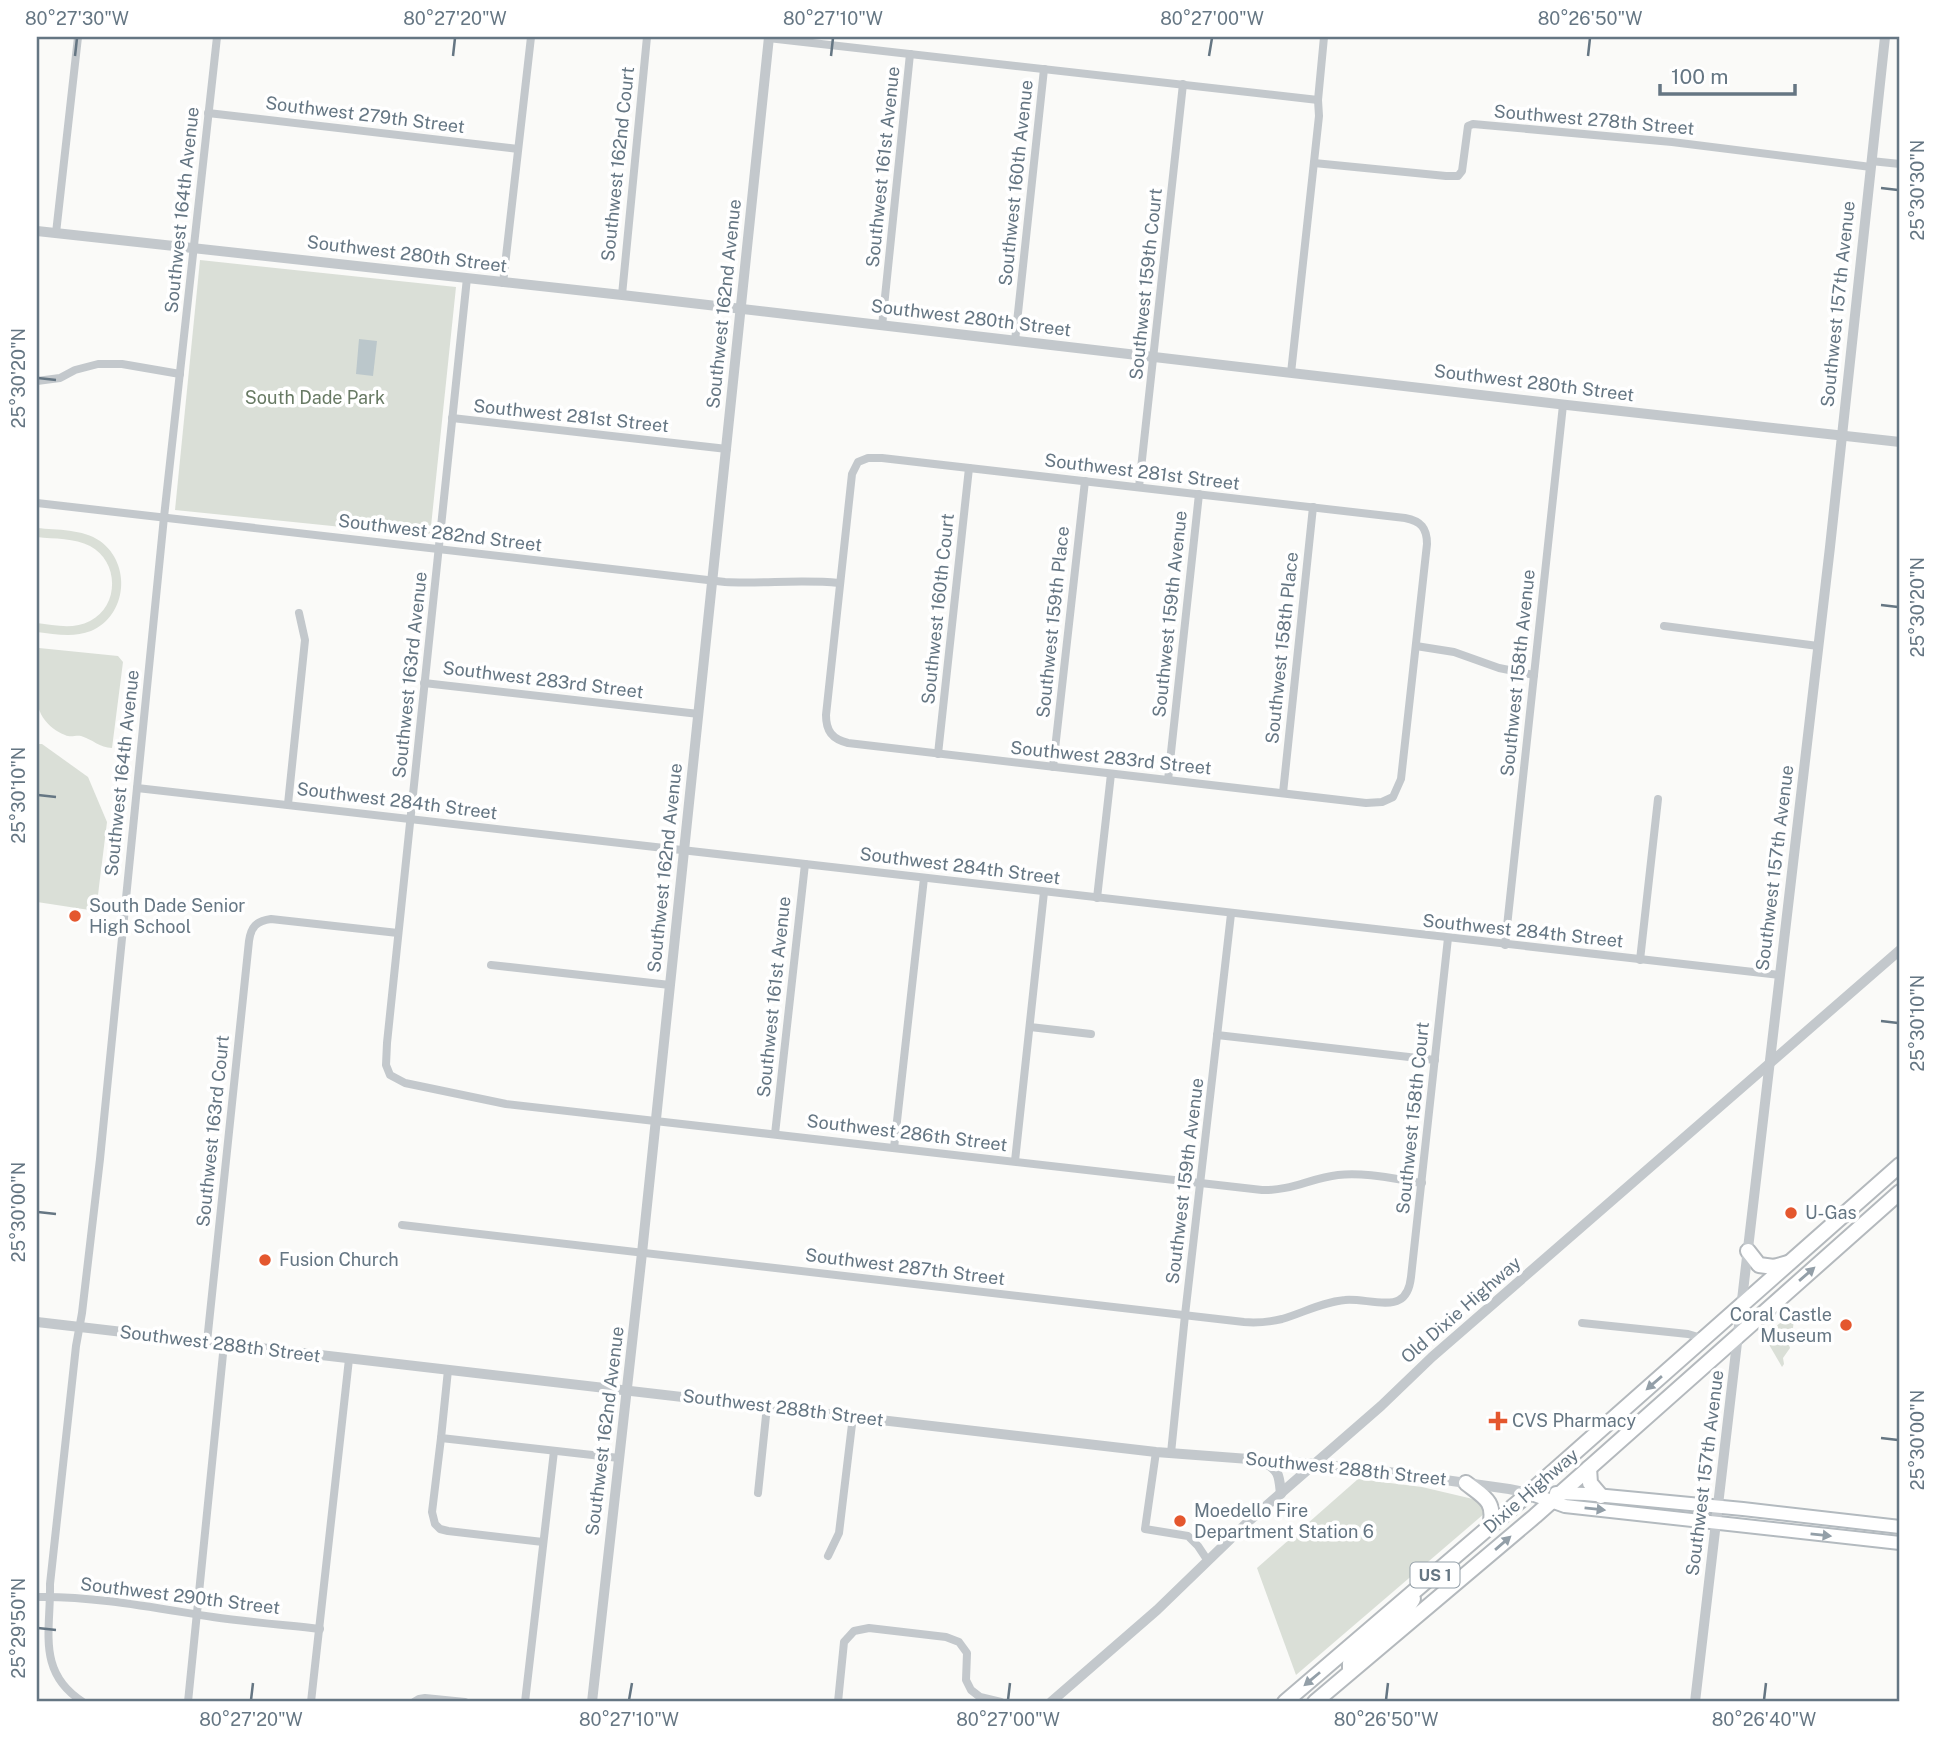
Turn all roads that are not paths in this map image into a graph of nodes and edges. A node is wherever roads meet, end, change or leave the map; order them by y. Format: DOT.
graph roads {
  1 [pos="78,37"];
  2 [pos="217,37"];
  3 [pos="531,37"];
  4 [pos="647,37"];
  5 [pos="769,37"];
  6 [pos="1324,37"];
  7 [pos="1885,37"];
  8 [pos="910,54"];
  9 [pos="1044,69"];
  10 [pos="1183,84"];
  11 [pos="1318,100"];
  12 [pos="208,113"];
  13 [pos="518,149"];
  14 [pos="1314,163"];
  15 [pos="1871,164"];
  16 [pos="1900,164"];
  17 [pos="37,231"];
  18 [pos="56,233"];
  19 [pos="195,247"];
  20 [pos="467,278"];
  21 [pos="503,282"];
  22 [pos="622,295"];
  23 [pos="741,309"];
  24 [pos="882,326"];
  25 [pos="1015,341"];
  26 [pos="1154,357"];
  27 [pos="1291,373"];
  28 [pos="180,374"];
  29 [pos="37,381"];
  30 [pos="1563,405"];
  31 [pos="452,418"];
  32 [pos="1842,436"];
  33 [pos="1900,442"];
  34 [pos="727,449"];
  35 [pos="969,468"];
  36 [pos="1085,481"];
  37 [pos="1139,487"];
  38 [pos="1199,494"];
  39 [pos="37,503"];
  40 [pos="1313,507"];
  41 [pos="164,517"];
  42 [pos="439,549"];
  43 [pos="713,580"];
  44 [pos="839,583"];
  45 [pos="299,613"];
  46 [pos="1664,626"];
  47 [pos="1416,646"];
  48 [pos="1818,646"];
  49 [pos="1534,675"];
  50 [pos="424,682"];
  51 [pos="699,714"];
  52 [pos="938,754"];
  53 [pos="1053,767"];
  54 [pos="1111,774"];
  55 [pos="1168,780"];
  56 [pos="137,788"];
  57 [pos="1283,793"];
  58 [pos="1658,799"];
  59 [pos="288,804"];
  60 [pos="410,819"];
  61 [pos="685,851"];
  62 [pos="805,864"];
  63 [pos="924,878"];
  64 [pos="1044,892"];
  65 [pos="1097,898"];
  66 [pos="1231,914"];
  67 [pos="398,933"];
  68 [pos="1448,938"];
  69 [pos="1505,945"];
  70 [pos="1900,950"];
  71 [pos="1640,960"];
  72 [pos="491,965"];
  73 [pos="1780,975"];
  74 [pos="670,985"];
  75 [pos="1030,1027"];
  76 [pos="1091,1034"];
  77 [pos="1217,1035"];
  78 [pos="1435,1060"];
  79 [pos="1770,1062"];
  80 [pos="390,1075"];
  81 [pos="656,1121"];
  82 [pos="775,1134"];
  83 [pos="894,1148"];
  84 [pos="1015,1161"];
  85 [pos="1900,1165"];
  86 [pos="1201,1182"];
  87 [pos="1422,1183"];
  88 [pos="1900,1192"];
  89 [pos="402,1225"];
  90 [pos="1748,1251"];
  91 [pos="642,1253"];
  92 [pos="1793,1261"];
  93 [pos="1401,1299"];
  94 [pos="1741,1307"];
  95 [pos="1185,1315"];
  96 [pos="37,1322"];
  97 [pos="1582,1323"];
  98 [pos="80,1327"];
  99 [pos="1738,1336"];
  100 [pos="1705,1339"];
  101 [pos="207,1342"];
  102 [pos="224,1345"];
  103 [pos="349,1359"];
  104 [pos="448,1370"];
  105 [pos="627,1391"];
  106 [pos="767,1406"];
  107 [pos="853,1416"];
  108 [pos="441,1438"];
  109 [pos="554,1451"];
  110 [pos="1156,1451"];
  111 [pos="1171,1453"];
  112 [pos="619,1458"];
  113 [pos="1259,1459"];
  114 [pos="1315,1464"];
  115 [pos="1589,1468"];
  116 [pos="1466,1483"];
  117 [pos="758,1493"];
  118 [pos="1529,1493"];
  119 [pos="1281,1494"];
  120 [pos="1601,1496"];
  121 [pos="1556,1497"];
  122 [pos="1719,1507"];
  123 [pos="1717,1523"];
  124 [pos="1490,1526"];
  125 [pos="1900,1527"];
  126 [pos="543,1542"];
  127 [pos="1900,1543"];
  128 [pos="828,1556"];
  129 [pos="1208,1561"];
  130 [pos="1419,1588"];
  131 [pos="37,1597"];
  132 [pos="51,1597"];
  133 [pos="197,1614"];
  134 [pos="320,1629"];
  135 [pos="1350,1673"];
  136 [pos="83,1702"];
  137 [pos="188,1702"];
  138 [pos="311,1702"];
  139 [pos="414,1702"];
  140 [pos="464,1702"];
  141 [pos="525,1702"];
  142 [pos="593,1702"];
  143 [pos="838,1702"];
  144 [pos="1001,1702"];
  145 [pos="1051,1702"];
  146 [pos="1285,1702"];
  147 [pos="1315,1702"];
  148 [pos="1695,1702"];
  1 -- 18 [label="street"];
  2 -- 12 [label="street, Southwest 164th Avenue"];
  3 -- 13 [label="street"];
  4 -- 22 [label="street, Southwest 162nd Court"];
  5 -- 8 [label="street"];
  5 -- 23 [label="street, Southwest 162nd Avenue"];
  6 -- 11 [label="street"];
  7 -- 15 [label="street, Southwest 157th Avenue"];
  8 -- 9 [label="street"];
  8 -- 24 [label="street, Southwest 161st Avenue"];
  9 -- 10 [label="street"];
  9 -- 25 [label="street, Southwest 160th Avenue"];
  10 -- 11 [label="street"];
  10 -- 26 [label="street, Southwest 159th Court"];
  11 -- 14 [label="street"];
  12 -- 13 [label="street, Southwest 279th Street"];
  12 -- 19 [label="street, Southwest 164th Avenue"];
  13 -- 21 [label="street"];
  14 -- 15 [label="street, Southwest 278th Street"];
  14 -- 27 [label="street"];
  15 -- 16 [label="street"];
  15 -- 32 [label="street, Southwest 157th Avenue"];
  17 -- 18 [label="street, Southwest 280th Street"];
  18 -- 19 [label="street, Southwest 280th Street"];
  19 -- 20 [label="street, Southwest 280th Street"];
  19 -- 28 [label="street, Southwest 164th Avenue"];
  20 -- 21 [label="street, Southwest 280th Street"];
  20 -- 31 [label="street, Southwest 163rd Avenue"];
  21 -- 22 [label="street, Southwest 280th Street"];
  22 -- 23 [label="street, Southwest 280th Street"];
  23 -- 24 [label="street, Southwest 280th Street"];
  23 -- 34 [label="street, Southwest 162nd Avenue"];
  24 -- 25 [label="street, Southwest 280th Street"];
  25 -- 26 [label="street, Southwest 280th Street"];
  26 -- 27 [label="street, Southwest 280th Street"];
  26 -- 37 [label="street, Southwest 159th Court"];
  27 -- 30 [label="street, Southwest 280th Street"];
  28 -- 29 [label="street"];
  28 -- 41 [label="street, Southwest 164th Avenue"];
  30 -- 32 [label="street, Southwest 280th Street"];
  30 -- 49 [label="street, Southwest 158th Avenue"];
  31 -- 34 [label="street, Southwest 281st Street"];
  31 -- 42 [label="street, Southwest 163rd Avenue"];
  32 -- 33 [label="street, Southwest 280th Street"];
  32 -- 48 [label="street, Southwest 157th Avenue"];
  34 -- 43 [label="street, Southwest 162nd Avenue"];
  35 -- 36 [label="street, Southwest 281st Street"];
  35 -- 44 [label="street, Southwest 281st Street"];
  35 -- 52 [label="street, Southwest 160th Court"];
  36 -- 37 [label="street, Southwest 281st Street"];
  36 -- 53 [label="street, Southwest 159th Place"];
  37 -- 38 [label="street, Southwest 281st Street"];
  38 -- 40 [label="street, Southwest 281st Street"];
  38 -- 55 [label="street, Southwest 159th Avenue"];
  39 -- 41 [label="street, Southwest 282nd Street"];
  40 -- 47 [label="street, Southwest 281st Street"];
  40 -- 57 [label="street, Southwest 158th Place"];
  41 -- 42 [label="street, Southwest 282nd Street"];
  41 -- 56 [label="street, Southwest 164th Avenue"];
  42 -- 43 [label="street, Southwest 282nd Street"];
  42 -- 50 [label="street, Southwest 163rd Avenue"];
  43 -- 44 [label="street, Southwest 282nd Street"];
  43 -- 51 [label="street, Southwest 162nd Avenue"];
  44 -- 52 [label="street, Southwest 283rd Street"];
  45 -- 59 [label="street"];
  46 -- 48 [label="street"];
  47 -- 49 [label="street"];
  47 -- 57 [label="street, Southwest 283rd Street"];
  48 -- 73 [label="street, Southwest 157th Avenue"];
  49 -- 69 [label="street, Southwest 158th Avenue"];
  50 -- 51 [label="street, Southwest 283rd Street"];
  50 -- 60 [label="street, Southwest 163rd Avenue"];
  51 -- 61 [label="street, Southwest 162nd Avenue"];
  52 -- 53 [label="street, Southwest 283rd Street"];
  53 -- 54 [label="street, Southwest 283rd Street"];
  54 -- 55 [label="street, Southwest 283rd Street"];
  54 -- 65 [label="street"];
  55 -- 57 [label="street, Southwest 283rd Street"];
  56 -- 59 [label="street, Southwest 284th Street"];
  56 -- 98 [label="street, Southwest 164th Avenue"];
  58 -- 71 [label="street"];
  59 -- 60 [label="street, Southwest 284th Street"];
  60 -- 61 [label="street, Southwest 284th Street"];
  60 -- 67 [label="street, Southwest 163rd Avenue"];
  61 -- 62 [label="street, Southwest 284th Street"];
  61 -- 74 [label="street, Southwest 162nd Avenue"];
  62 -- 63 [label="street, Southwest 284th Street"];
  62 -- 82 [label="street, Southwest 161st Avenue"];
  63 -- 64 [label="street, Southwest 284th Street"];
  63 -- 83 [label="street"];
  64 -- 65 [label="street, Southwest 284th Street"];
  64 -- 75 [label="street"];
  65 -- 66 [label="street, Southwest 284th Street"];
  66 -- 68 [label="street, Southwest 284th Street"];
  66 -- 77 [label="street, Southwest 159th Avenue"];
  67 -- 80 [label="street, Southwest 163rd Avenue"];
  67 -- 101 [label="street, Southwest 163rd Court"];
  68 -- 69 [label="street, Southwest 284th Street"];
  68 -- 78 [label="street, Southwest 158th Court"];
  69 -- 71 [label="street, Southwest 284th Street"];
  70 -- 79 [label="street, Old Dixie Highway"];
  71 -- 73 [label="street, Southwest 284th Street"];
  72 -- 74 [label="street"];
  73 -- 79 [label="street, Southwest 157th Avenue"];
  74 -- 81 [label="street, Southwest 162nd Avenue"];
  75 -- 76 [label="street"];
  75 -- 84 [label="street"];
  77 -- 78 [label="street"];
  77 -- 86 [label="street, Southwest 159th Avenue"];
  78 -- 87 [label="street, Southwest 158th Court"];
  79 -- 90 [label="street, Southwest 157th Avenue"];
  79 -- 114 [label="street, Old Dixie Highway"];
  80 -- 81 [label="street, Southwest 286th Street"];
  81 -- 82 [label="street, Southwest 286th Street"];
  81 -- 91 [label="street, Southwest 162nd Avenue"];
  82 -- 83 [label="street, Southwest 286th Street"];
  83 -- 84 [label="street, Southwest 286th Street"];
  84 -- 86 [label="street, Southwest 286th Street"];
  85 -- 92 [label="highway, Dixie Highway / US 1"];
  86 -- 87 [label="street, Southwest 286th Street"];
  86 -- 95 [label="street, Southwest 159th Avenue"];
  87 -- 93 [label="street, Southwest 158th Court"];
  99 -- 88 [label="highway, Dixie Highway / US 1, one-way"];
  89 -- 91 [label="street, Southwest 287th Street"];
  90 -- 92 [label="highway"];
  90 -- 94 [label="street, Southwest 157th Avenue"];
  91 -- 95 [label="street, Southwest 287th Street"];
  91 -- 105 [label="street, Southwest 162nd Avenue"];
  92 -- 94 [label="highway, Dixie Highway / US 1"];
  93 -- 95 [label="street, Southwest 287th Street"];
  94 -- 99 [label="street, Southwest 157th Avenue"];
  94 -- 100 [label="highway, Dixie Highway / US 1"];
  95 -- 111 [label="street, Southwest 159th Avenue"];
  96 -- 98 [label="street, Southwest 288th Street"];
  97 -- 100 [label="street"];
  98 -- 101 [label="street, Southwest 288th Street"];
  98 -- 132 [label="street, Southwest 164th Avenue"];
  99 -- 115 [label="highway, Dixie Highway / US 1"];
  99 -- 122 [label="street, Southwest 157th Avenue"];
  100 -- 118 [label="highway, Dixie Highway / US 1, one-way"];
  101 -- 102 [label="street, Southwest 288th Street"];
  102 -- 103 [label="street, Southwest 288th Street"];
  102 -- 133 [label="street"];
  103 -- 104 [label="street, Southwest 288th Street"];
  103 -- 134 [label="street"];
  104 -- 105 [label="street, Southwest 288th Street"];
  104 -- 108 [label="street"];
  105 -- 106 [label="street, Southwest 288th Street"];
  105 -- 112 [label="street, Southwest 162nd Avenue"];
  106 -- 107 [label="street, Southwest 288th Street"];
  106 -- 117 [label="street"];
  107 -- 110 [label="street, Southwest 288th Street"];
  107 -- 128 [label="street"];
  108 -- 109 [label="street"];
  108 -- 126 [label="street"];
  109 -- 112 [label="street"];
  109 -- 126 [label="street"];
  110 -- 111 [label="street, Southwest 288th Street"];
  110 -- 129 [label="street"];
  111 -- 113 [label="street, Southwest 288th Street"];
  112 -- 142 [label="street, Southwest 162nd Avenue"];
  113 -- 114 [label="street, Southwest 288th Street"];
  113 -- 119 [label="street"];
  114 -- 116 [label="street, Southwest 288th Street"];
  114 -- 119 [label="street, Old Dixie Highway"];
  115 -- 120 [label="highway"];
  115 -- 121 [label="highway, Dixie Highway / US 1"];
  116 -- 118 [label="street, Southwest 288th Street"];
  116 -- 124 [label="highway"];
  118 -- 121 [label="main road, Southwest 288th Street"];
  118 -- 124 [label="highway, Dixie Highway / US 1"];
  119 -- 129 [label="street, Old Dixie Highway"];
  120 -- 121 [label="main road, Southwest 288th Street"];
  120 -- 122 [label="main road, Southwest 288th Street"];
  121 -- 123 [label="main road, Southwest 288th Street, one-way"];
  135 -- 121 [label="highway, Dixie Highway / US 1, one-way"];
  122 -- 123 [label="street, Southwest 157th Avenue"];
  122 -- 125 [label="main road, Southwest 288th Street"];
  123 -- 127 [label="main road, Southwest 288th Street, one-way"];
  123 -- 148 [label="street, Southwest 157th Avenue"];
  124 -- 130 [label="highway, Dixie Highway / US 1"];
  126 -- 141 [label="street"];
  129 -- 145 [label="street, Old Dixie Highway"];
  130 -- 135 [label="highway"];
  130 -- 146 [label="highway, Dixie Highway / US 1, one-way"];
  131 -- 132 [label="street, Southwest 290th Street"];
  132 -- 133 [label="street, Southwest 290th Street"];
  132 -- 136 [label="street, Southwest 164th Avenue"];
  133 -- 134 [label="street, Southwest 290th Street"];
  133 -- 137 [label="street"];
  134 -- 138 [label="street"];
  135 -- 147 [label="highway, Dixie Highway / US 1"];
  139 -- 140 [label="street"];
  143 -- 144 [label="street"];
}
